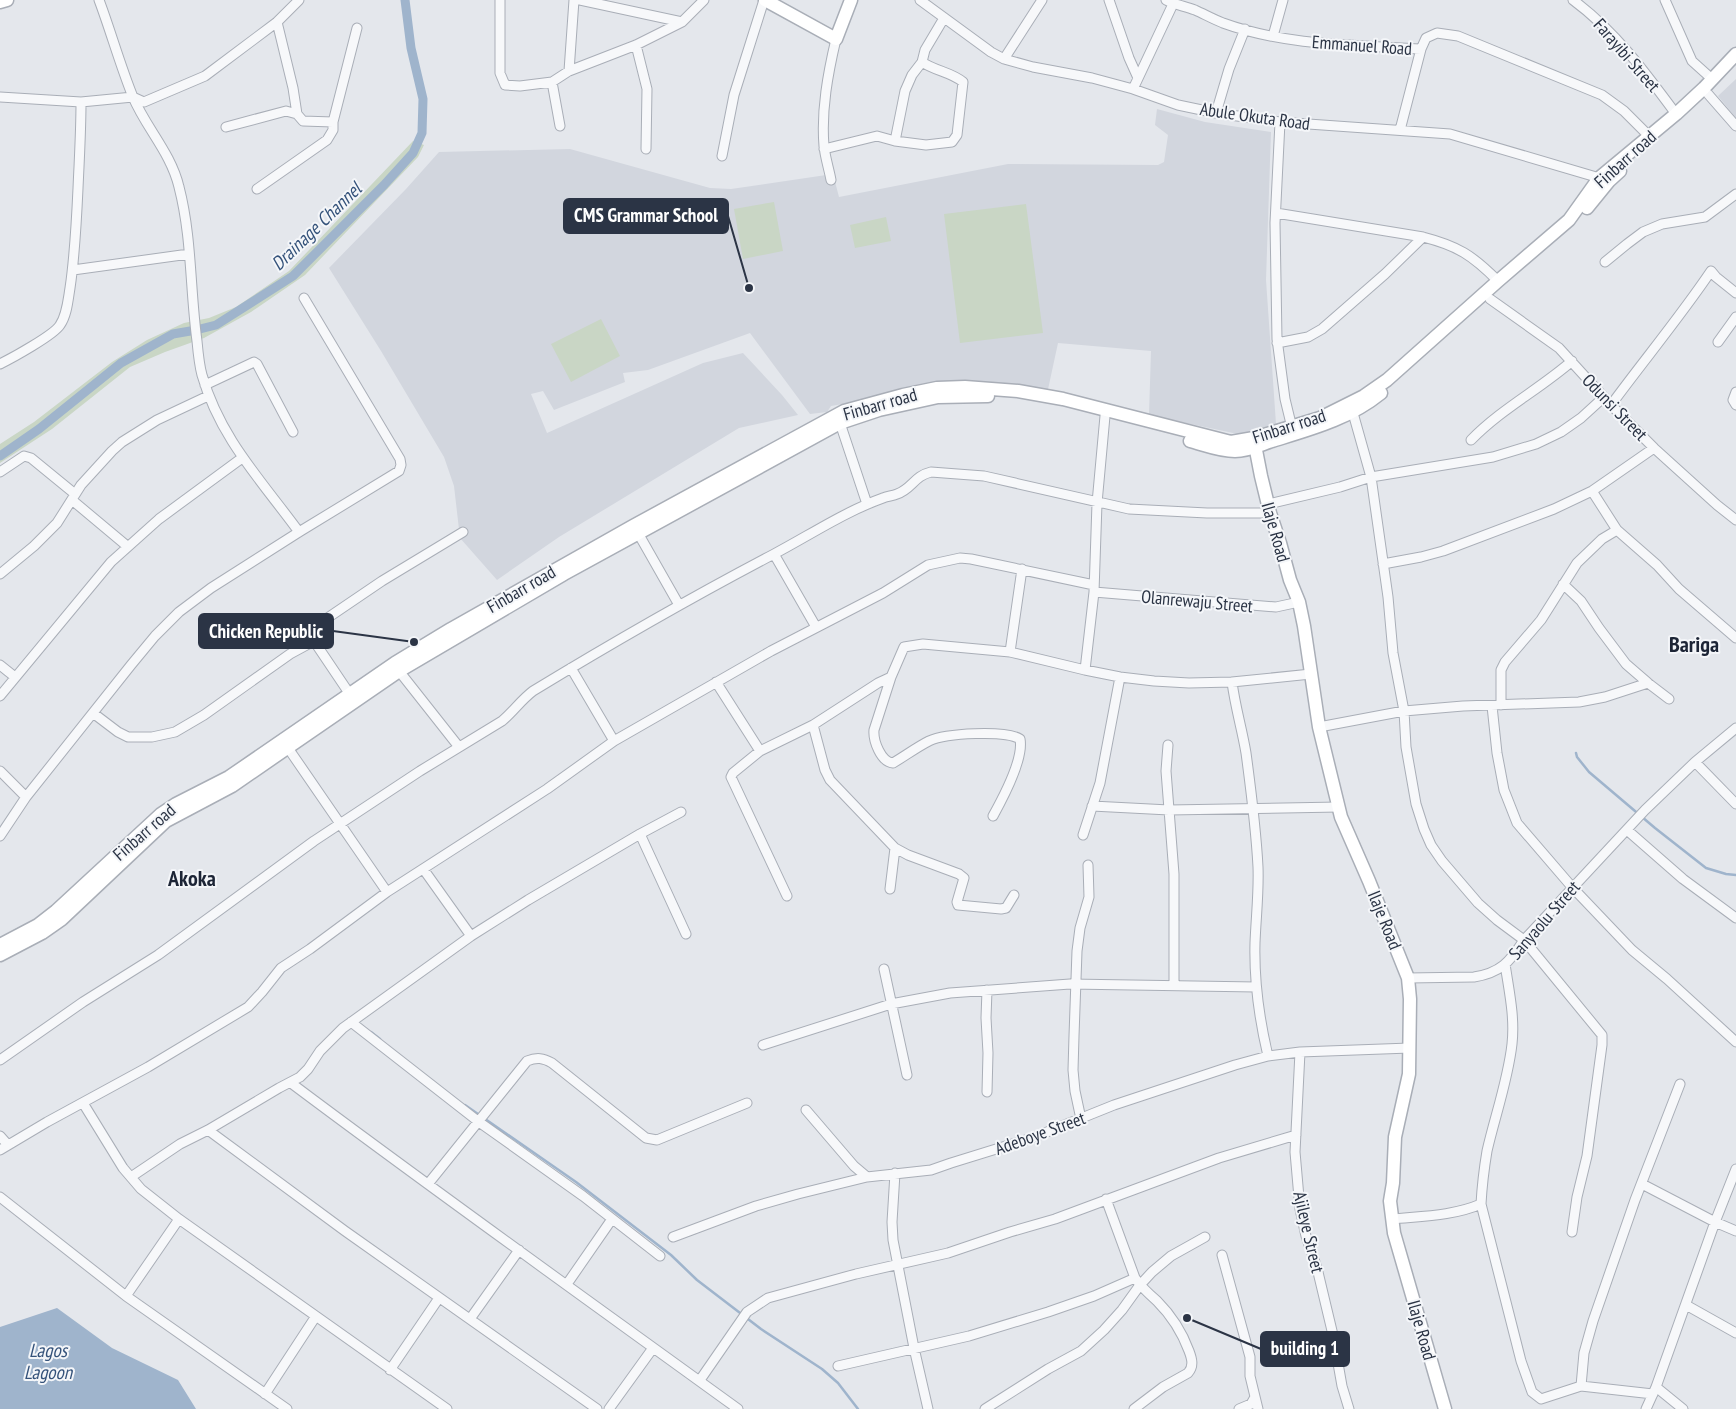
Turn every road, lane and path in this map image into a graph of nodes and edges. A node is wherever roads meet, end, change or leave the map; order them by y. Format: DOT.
graph roads {
  1 [pos="7,0"];
  2 [pos="99,0"];
  3 [pos="299,0"];
  4 [pos="500,0"];
  5 [pos="574,0"];
  6 [pos="580,0"];
  7 [pos="704,0"];
  8 [pos="764,0"];
  9 [pos="851,0"];
  10 [pos="920,0"];
  11 [pos="1042,0"];
  12 [pos="1109,0"];
  13 [pos="1283,0"];
  14 [pos="1573,0"];
  15 [pos="1665,0"];
  16 [pos="0,2"];
  17 [pos="1169,2"];
  18 [pos="1193,4"];
  19 [pos="944,18"];
  20 [pos="277,22"];
  21 [pos="682,22"];
  22 [pos="357,28"];
  23 [pos="1244,29"];
  24 [pos="1273,36"];
  25 [pos="836,39"];
  26 [pos="636,45"];
  27 [pos="1421,49"];
  28 [pos="1736,54"];
  29 [pos="1004,59"];
  30 [pos="922,62"];
  31 [pos="1736,66"];
  32 [pos="569,71"];
  33 [pos="1138,78"];
  34 [pos="1712,79"];
  35 [pos="552,82"];
  36 [pos="1133,89"];
  37 [pos="1708,94"];
  38 [pos="0,97"];
  39 [pos="133,97"];
  40 [pos="81,102"];
  41 [pos="1216,113"];
  42 [pos="297,114"];
  43 [pos="1676,114"];
  44 [pos="333,122"];
  45 [pos="1280,122"];
  46 [pos="560,126"];
  47 [pos="1736,126"];
  48 [pos="226,127"];
  49 [pos="1400,130"];
  50 [pos="1649,136"];
  51 [pos="895,141"];
  52 [pos="824,148"];
  53 [pos="646,149"];
  54 [pos="722,156"];
  55 [pos="830,180"];
  56 [pos="1604,180"];
  57 [pos="257,190"];
  58 [pos="1736,194"];
  59 [pos="1276,213"];
  60 [pos="1423,238"];
  61 [pos="189,254"];
  62 [pos="1605,262"];
  63 [pos="73,270"];
  64 [pos="1498,281"];
  65 [pos="1736,293"];
  66 [pos="304,298"];
  67 [pos="1490,298"];
  68 [pos="1736,317"];
  69 [pos="1718,342"];
  70 [pos="1277,343"];
  71 [pos="1572,361"];
  72 [pos="0,364"];
  73 [pos="206,385"];
  74 [pos="1735,393"];
  75 [pos="208,396"];
  76 [pos="1604,397"];
  77 [pos="1611,405"];
  78 [pos="1736,405"];
  79 [pos="1353,413"];
  80 [pos="1105,416"];
  81 [pos="840,424"];
  82 [pos="1293,431"];
  83 [pos="293,432"];
  84 [pos="1471,440"];
  85 [pos="1255,443"];
  86 [pos="1654,448"];
  87 [pos="242,458"];
  88 [pos="0,472"];
  89 [pos="1371,477"];
  90 [pos="1592,491"];
  91 [pos="74,497"];
  92 [pos="1097,503"];
  93 [pos="868,504"];
  94 [pos="1269,509"];
  95 [pos="1736,520"];
  96 [pos="1617,530"];
  97 [pos="298,532"];
  98 [pos="463,532"];
  99 [pos="638,533"];
  100 [pos="128,546"];
  101 [pos="774,554"];
  102 [pos="1383,564"];
  103 [pos="1022,569"];
  104 [pos="0,574"];
  105 [pos="1563,584"];
  106 [pos="1094,588"];
  107 [pos="1298,602"];
  108 [pos="679,605"];
  109 [pos="816,628"];
  110 [pos="453,633"];
  111 [pos="1736,638"];
  112 [pos="314,641"];
  113 [pos="1010,652"];
  114 [pos="0,665"];
  115 [pos="570,668"];
  116 [pos="1085,670"];
  117 [pos="399,671"];
  118 [pos="1311,674"];
  119 [pos="15,677"];
  120 [pos="891,677"];
  121 [pos="1120,677"];
  122 [pos="716,682"];
  123 [pos="1232,682"];
  124 [pos="1648,683"];
  125 [pos="349,694"];
  126 [pos="0,696"];
  127 [pos="1670,699"];
  128 [pos="1497,705"];
  129 [pos="1404,711"];
  130 [pos="93,714"];
  131 [pos="813,724"];
  132 [pos="1320,727"];
  133 [pos="1736,728"];
  134 [pos="614,741"];
  135 [pos="1168,745"];
  136 [pos="459,746"];
  137 [pos="288,748"];
  138 [pos="760,751"];
  139 [pos="1695,762"];
  140 [pos="0,771"];
  141 [pos="26,797"];
  142 [pos="1736,804"];
  143 [pos="1092,806"];
  144 [pos="1339,807"];
  145 [pos="1253,809"];
  146 [pos="1169,810"];
  147 [pos="681,812"];
  148 [pos="994,816"];
  149 [pos="340,824"];
  150 [pos="1629,827"];
  151 [pos="640,834"];
  152 [pos="1083,835"];
  153 [pos="0,836"];
  154 [pos="895,848"];
  155 [pos="1088,865"];
  156 [pos="424,870"];
  157 [pos="1572,887"];
  158 [pos="890,889"];
  159 [pos="387,892"];
  160 [pos="1014,895"];
  161 [pos="787,896"];
  162 [pos="1736,918"];
  163 [pos="686,934"];
  164 [pos="471,936"];
  165 [pos="1524,940"];
  166 [pos="0,944"];
  167 [pos="0,955"];
  168 [pos="1505,964"];
  169 [pos="884,969"];
  170 [pos="1408,978"];
  171 [pos="1076,984"];
  172 [pos="1174,985"];
  173 [pos="1256,986"];
  174 [pos="987,990"];
  175 [pos="892,1004"];
  176 [pos="351,1022"];
  177 [pos="1736,1042"];
  178 [pos="763,1045"];
  179 [pos="1410,1048"];
  180 [pos="1300,1052"];
  181 [pos="1268,1056"];
  182 [pos="0,1060"];
  183 [pos="907,1075"];
  184 [pos="291,1083"];
  185 [pos="1680,1084"];
  186 [pos="987,1092"];
  187 [pos="83,1102"];
  188 [pos="747,1103"];
  189 [pos="806,1110"];
  190 [pos="482,1118"];
  191 [pos="1081,1119"];
  192 [pos="208,1130"];
  193 [pos="1296,1135"];
  194 [pos="0,1136"];
  195 [pos="8,1145"];
  196 [pos="0,1150"];
  197 [pos="1736,1169"];
  198 [pos="894,1173"];
  199 [pos="131,1177"];
  200 [pos="867,1177"];
  201 [pos="428,1184"];
  202 [pos="1642,1184"];
  203 [pos="0,1197"];
  204 [pos="1106,1199"];
  205 [pos="1481,1204"];
  206 [pos="179,1219"];
  207 [pos="612,1219"];
  208 [pos="1392,1219"];
  209 [pos="1715,1222"];
  210 [pos="1736,1231"];
  211 [pos="1572,1232"];
  212 [pos="673,1236"];
  213 [pos="1205,1237"];
  214 [pos="519,1250"];
  215 [pos="1222,1255"];
  216 [pos="660,1256"];
  217 [pos="898,1263"];
  218 [pos="1138,1282"];
  219 [pos="567,1284"];
  220 [pos="126,1296"];
  221 [pos="439,1298"];
  222 [pos="1686,1305"];
  223 [pos="316,1316"];
  224 [pos="470,1319"];
  225 [pos="1736,1333"];
  226 [pos="653,1348"];
  227 [pos="914,1348"];
  228 [pos="838,1366"];
  229 [pos="390,1370"];
  230 [pos="700,1380"];
  231 [pos="1581,1386"];
  232 [pos="1655,1391"];
  233 [pos="264,1394"];
  234 [pos="1255,1397"];
  235 [pos="288,1409"];
  236 [pos="448,1409"];
  237 [pos="597,1409"];
  238 [pos="609,1409"];
  239 [pos="738,1409"];
  240 [pos="928,1409"];
  241 [pos="985,1409"];
  242 [pos="1134,1409"];
  243 [pos="1239,1409"];
  244 [pos="1258,1409"];
  245 [pos="1349,1409"];
  246 [pos="1445,1409"];
  247 [pos="1646,1409"];
  248 [pos="1684,1409"];
  1 -- 16 [label="main road"];
  2 -- 39 [label="street"];
  3 -- 20 [label="street"];
  4 -- 35 [label="street"];
  5 -- 32 [label="street"];
  6 -- 21 [label="street"];
  7 -- 21 [label="street"];
  8 -- 25 [label="main road"];
  8 -- 54 [label="street"];
  9 -- 25 [label="main road"];
  10 -- 19 [label="street, Abule Okuta Road"];
  11 -- 29 [label="street"];
  12 -- 33 [label="street"];
  13 -- 24 [label="street"];
  14 -- 43 [label="street, Farayibi Street"];
  15 -- 34 [label="street"];
  17 -- 18 [label="street, Emmanuel Road"];
  17 -- 33 [label="street"];
  18 -- 23 [label="street, Emmanuel Road"];
  19 -- 29 [label="street, Abule Okuta Road"];
  19 -- 30 [label="street"];
  20 -- 39 [label="street"];
  20 -- 42 [label="street"];
  21 -- 26 [label="street"];
  22 -- 44 [label="street"];
  23 -- 24 [label="street, Emmanuel Road"];
  23 -- 41 [label="street"];
  24 -- 27 [label="street, Emmanuel Road"];
  25 -- 52 [label="street"];
  26 -- 32 [label="street"];
  26 -- 53 [label="street"];
  27 -- 49 [label="street"];
  27 -- 50 [label="street, Emmanuel Road"];
  28 -- 34 [label="main road, Finbarr road"];
  29 -- 36 [label="street, Abule Okuta Road"];
  30 -- 51 [label="street"];
  30 -- 51 [label="street"];
  31 -- 37 [label="main road, Finbarr road"];
  32 -- 35 [label="street"];
  33 -- 36 [label="street"];
  34 -- 43 [label="main road, Finbarr road"];
  35 -- 46 [label="street"];
  36 -- 41 [label="street, Abule Okuta Road"];
  37 -- 47 [label="street"];
  37 -- 56 [label="main road, Finbarr road"];
  38 -- 40 [label="street"];
  39 -- 40 [label="street"];
  39 -- 61 [label="street"];
  40 -- 63 [label="street"];
  41 -- 45 [label="street, Abule Okuta Road"];
  42 -- 44 [label="street"];
  42 -- 48 [label="street"];
  43 -- 50 [label="main road, Finbarr road"];
  44 -- 57 [label="street"];
  45 -- 49 [label="street, Abule Okuta Road"];
  45 -- 59 [label="street"];
  49 -- 56 [label="street, Abule Okuta Road"];
  50 -- 56 [label="main road, Finbarr road"];
  51 -- 52 [label="street"];
  52 -- 55 [label="street"];
  56 -- 64 [label="main road, Finbarr road"];
  56 -- 67 [label="main road, Finbarr road"];
  58 -- 62 [label="street"];
  59 -- 60 [label="street"];
  59 -- 70 [label="street"];
  60 -- 64 [label="street"];
  60 -- 70 [label="street"];
  61 -- 63 [label="street"];
  61 -- 73 [label="street"];
  63 -- 72 [label="street"];
  64 -- 82 [label="main road, Finbarr road"];
  65 -- 77 [label="street"];
  66 -- 97 [label="street"];
  67 -- 71 [label="street, Odunsi Street"];
  67 -- 79 [label="main road, Finbarr road"];
  68 -- 69 [label="street"];
  70 -- 82 [label="street"];
  71 -- 76 [label="street, Odunsi Street"];
  71 -- 84 [label="street"];
  73 -- 75 [label="street"];
  73 -- 83 [label="street"];
  74 -- 78 [label="street"];
  75 -- 87 [label="street"];
  75 -- 91 [label="street"];
  76 -- 77 [label="street, Odunsi Street"];
  76 -- 89 [label="street"];
  77 -- 86 [label="street, Odunsi Street"];
  79 -- 82 [label="main road, Finbarr road"];
  79 -- 89 [label="street"];
  80 -- 81 [label="main road, Finbarr road"];
  80 -- 85 [label="main road, Finbarr road"];
  80 -- 92 [label="street"];
  81 -- 93 [label="street"];
  81 -- 99 [label="main road, Finbarr road"];
  82 -- 85 [label="main road, Finbarr road"];
  85 -- 94 [label="main road, Ilaje Road"];
  85 -- 110 [label="main road, Finbarr road"];
  86 -- 90 [label="street"];
  86 -- 95 [label="street, Odunsi Street"];
  87 -- 97 [label="street"];
  87 -- 100 [label="street"];
  88 -- 91 [label="street"];
  89 -- 94 [label="street"];
  89 -- 102 [label="street"];
  90 -- 96 [label="street"];
  90 -- 102 [label="street"];
  91 -- 100 [label="street"];
  91 -- 104 [label="street"];
  92 -- 93 [label="street"];
  92 -- 94 [label="street"];
  92 -- 106 [label="street"];
  93 -- 101 [label="street"];
  94 -- 107 [label="main road, Ilaje Road"];
  96 -- 105 [label="street"];
  96 -- 111 [label="street"];
  97 -- 130 [label="street"];
  98 -- 112 [label="street"];
  99 -- 108 [label="street"];
  99 -- 110 [label="main road, Finbarr road"];
  100 -- 119 [label="street"];
  101 -- 108 [label="street"];
  101 -- 109 [label="street"];
  102 -- 129 [label="street"];
  103 -- 106 [label="street, Olanrewaju Street"];
  103 -- 109 [label="street, Olanrewaju Street"];
  103 -- 113 [label="street"];
  105 -- 124 [label="street"];
  105 -- 128 [label="street"];
  106 -- 107 [label="street, Olanrewaju Street"];
  106 -- 116 [label="street"];
  107 -- 118 [label="main road, Ilaje Road"];
  108 -- 115 [label="street"];
  109 -- 122 [label="street, Olanrewaju Street"];
  110 -- 117 [label="main road, Finbarr road"];
  110 -- 125 [label="main road, Finbarr road"];
  112 -- 125 [label="street"];
  112 -- 130 [label="street"];
  113 -- 116 [label="street"];
  113 -- 120 [label="street"];
  114 -- 119 [label="street"];
  115 -- 134 [label="street"];
  115 -- 136 [label="street"];
  116 -- 121 [label="street"];
  117 -- 136 [label="street"];
  117 -- 137 [label="main road, Finbarr road"];
  118 -- 123 [label="street"];
  118 -- 132 [label="main road, Ilaje Road"];
  119 -- 126 [label="street"];
  120 -- 131 [label="street"];
  120 -- 148 [label="street"];
  121 -- 123 [label="street"];
  121 -- 143 [label="street"];
  122 -- 134 [label="street, Olanrewaju Street"];
  122 -- 138 [label="street"];
  123 -- 145 [label="street"];
  124 -- 127 [label="street"];
  124 -- 128 [label="street"];
  125 -- 166 [label="main road, Finbarr road"];
  128 -- 129 [label="street"];
  128 -- 157 [label="street"];
  129 -- 132 [label="street"];
  129 -- 165 [label="street"];
  130 -- 141 [label="street"];
  131 -- 138 [label="street"];
  131 -- 154 [label="street"];
  132 -- 144 [label="main road, Ilaje Road"];
  133 -- 139 [label="street, Sanyaolu Street"];
  134 -- 156 [label="street, Olanrewaju Street"];
  135 -- 146 [label="street"];
  136 -- 149 [label="street"];
  137 -- 149 [label="street"];
  137 -- 167 [label="main road, Finbarr road"];
  138 -- 161 [label="street"];
  139 -- 142 [label="street"];
  139 -- 150 [label="street, Sanyaolu Street"];
  140 -- 141 [label="street"];
  141 -- 153 [label="street"];
  143 -- 146 [label="street"];
  143 -- 152 [label="street"];
  144 -- 145 [label="street"];
  144 -- 170 [label="main road, Ilaje Road"];
  145 -- 146 [label="street"];
  145 -- 173 [label="street"];
  146 -- 172 [label="street"];
  147 -- 151 [label="street"];
  149 -- 159 [label="street"];
  149 -- 182 [label="street"];
  150 -- 157 [label="street, Sanyaolu Street"];
  150 -- 162 [label="street"];
  151 -- 163 [label="street"];
  151 -- 164 [label="street"];
  154 -- 158 [label="street"];
  154 -- 160 [label="street"];
  155 -- 171 [label="street"];
  156 -- 159 [label="street, Olanrewaju Street"];
  156 -- 164 [label="street"];
  157 -- 165 [label="street, Sanyaolu Street"];
  157 -- 177 [label="street"];
  159 -- 187 [label="street, Olanrewaju Street"];
  164 -- 176 [label="street"];
  165 -- 168 [label="street, Sanyaolu Street"];
  165 -- 211 [label="street"];
  168 -- 170 [label="street, Sanyaolu Street"];
  168 -- 205 [label="street"];
  169 -- 175 [label="street"];
  170 -- 179 [label="main road, Ilaje Road"];
  171 -- 172 [label="street"];
  171 -- 174 [label="street"];
  171 -- 191 [label="street"];
  172 -- 173 [label="street"];
  173 -- 181 [label="street"];
  174 -- 175 [label="street"];
  174 -- 186 [label="street"];
  175 -- 178 [label="street"];
  175 -- 183 [label="street"];
  176 -- 184 [label="street"];
  176 -- 190 [label="street"];
  179 -- 180 [label="street, Adeboye Street"];
  179 -- 208 [label="main road, Ilaje Road"];
  180 -- 181 [label="street, Adeboye Street"];
  180 -- 193 [label="street, Ajileye Street"];
  181 -- 191 [label="street, Adeboye Street"];
  184 -- 192 [label="street"];
  184 -- 201 [label="street"];
  185 -- 202 [label="street"];
  187 -- 195 [label="street, Olanrewaju Street"];
  187 -- 199 [label="street"];
  188 -- 190 [label="street"];
  189 -- 200 [label="street"];
  190 -- 201 [label="street"];
  190 -- 207 [label="street"];
  191 -- 198 [label="street, Adeboye Street"];
  192 -- 199 [label="street"];
  192 -- 221 [label="street"];
  193 -- 204 [label="street"];
  193 -- 245 [label="street, Ajileye Street"];
  194 -- 195 [label="street"];
  195 -- 196 [label="street, Olanrewaju Street"];
  197 -- 209 [label="street"];
  198 -- 200 [label="street, Adeboye Street"];
  198 -- 217 [label="street"];
  199 -- 206 [label="street"];
  200 -- 212 [label="street, Adeboye Street"];
  201 -- 214 [label="street"];
  202 -- 209 [label="street"];
  202 -- 231 [label="street"];
  203 -- 220 [label="street"];
  204 -- 217 [label="street"];
  204 -- 218 [label="street"];
  205 -- 208 [label="street"];
  205 -- 231 [label="street"];
  206 -- 220 [label="street"];
  206 -- 223 [label="street"];
  207 -- 216 [label="street"];
  207 -- 219 [label="street"];
  208 -- 246 [label="main road, Ilaje Road"];
  209 -- 210 [label="street"];
  209 -- 222 [label="street"];
  213 -- 218 [label="street"];
  214 -- 219 [label="street"];
  214 -- 224 [label="street"];
  215 -- 234 [label="street"];
  217 -- 227 [label="street"];
  217 -- 230 [label="street"];
  218 -- 227 [label="street"];
  218 -- 241 [label="street"];
  218 -- 242 [label="street"];
  219 -- 226 [label="street"];
  220 -- 233 [label="street"];
  221 -- 224 [label="street"];
  221 -- 229 [label="street"];
  222 -- 225 [label="street"];
  222 -- 232 [label="street"];
  223 -- 229 [label="street"];
  223 -- 233 [label="street"];
  224 -- 237 [label="street"];
  226 -- 230 [label="street"];
  226 -- 238 [label="street"];
  227 -- 228 [label="street"];
  227 -- 240 [label="street"];
  229 -- 236 [label="street"];
  230 -- 239 [label="street"];
  231 -- 232 [label="street"];
  232 -- 247 [label="street"];
  232 -- 248 [label="street"];
  233 -- 235 [label="street"];
  234 -- 243 [label="street"];
  234 -- 244 [label="street"];
}
